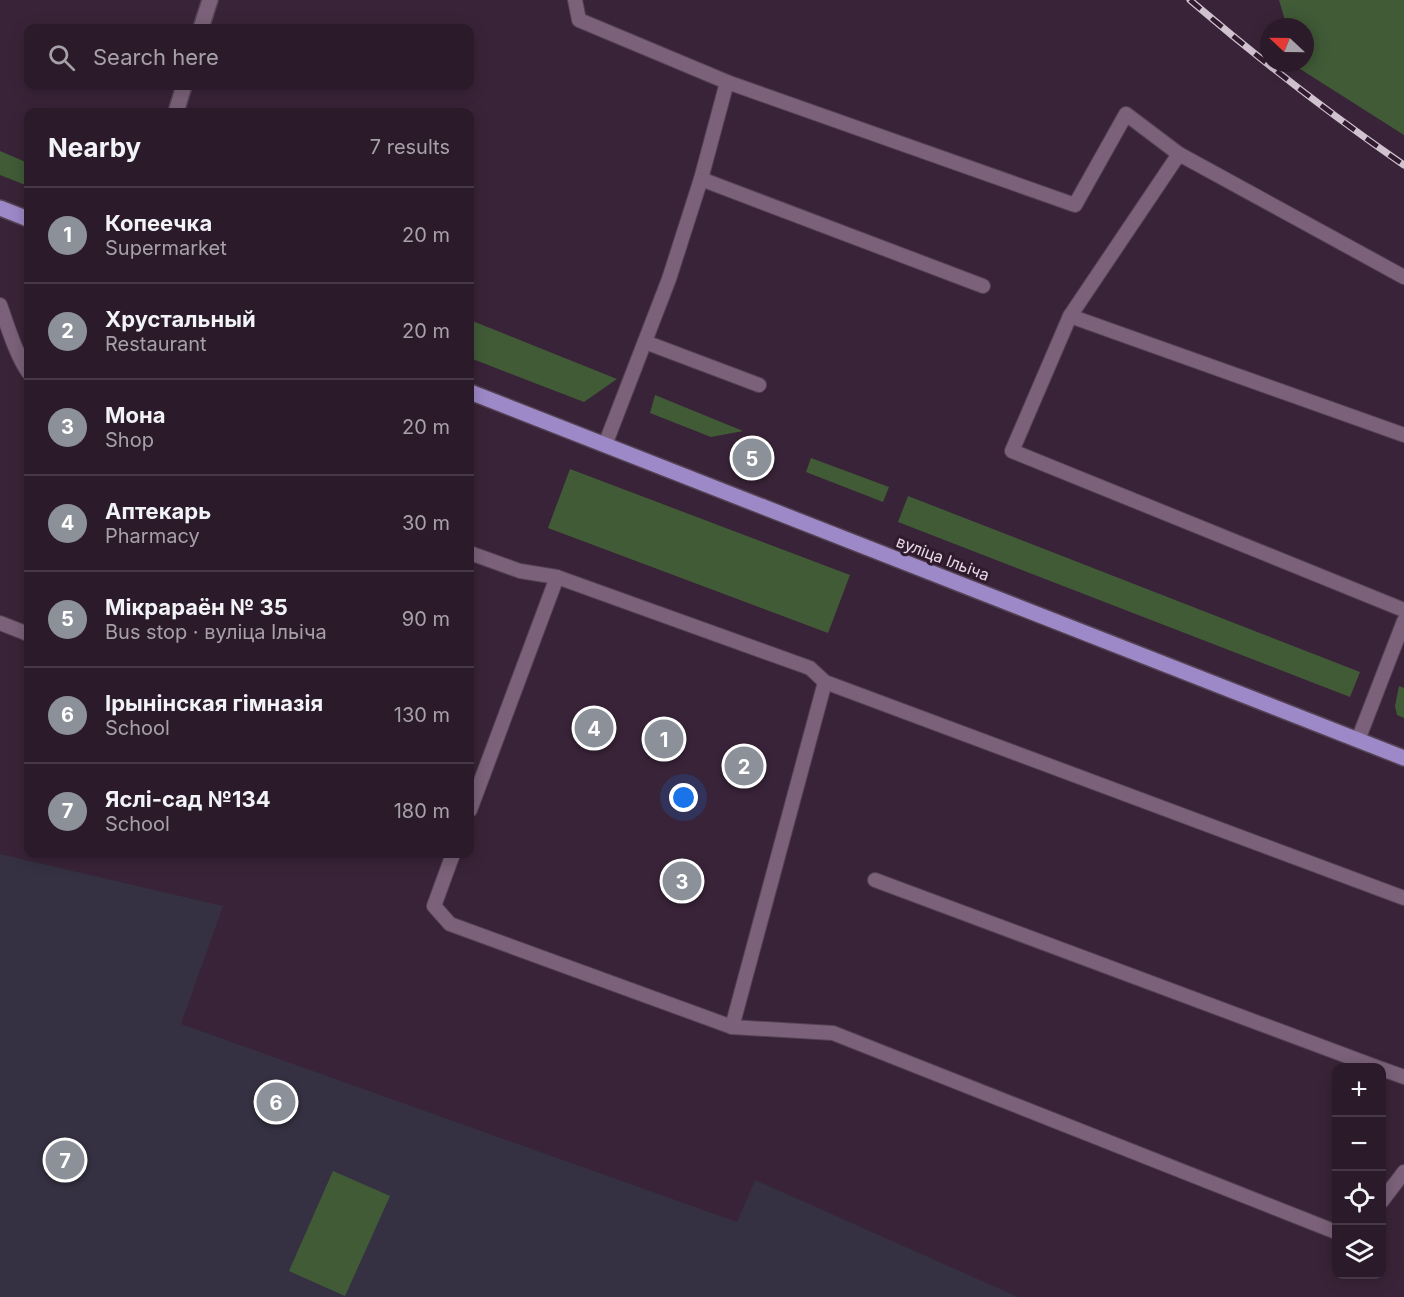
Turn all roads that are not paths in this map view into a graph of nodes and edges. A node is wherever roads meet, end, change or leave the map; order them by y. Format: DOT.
graph roads {
  1 [pos="210,0"];
  2 [pos="575,0"];
  3 [pos="202,24"];
  4 [pos="727,82"];
  5 [pos="183,90"];
  6 [pos="177,108"];
  7 [pos="1179,154"];
  8 [pos="701,179"];
  9 [pos="0,208"];
  10 [pos="24,217"];
  11 [pos="1404,277"];
  12 [pos="983,286"];
  13 [pos="0,305"];
  14 [pos="1070,316"];
  15 [pos="645,342"];
  16 [pos="24,366"];
  17 [pos="759,386"];
  18 [pos="474,394"];
  19 [pos="1404,435"];
  20 [pos="605,445"];
  21 [pos="474,554"];
  22 [pos="557,577"];
  23 [pos="1404,610"];
  24 [pos="1404,621"];
  25 [pos="0,623"];
  26 [pos="24,632"];
  27 [pos="825,682"];
  28 [pos="1358,740"];
  29 [pos="1404,758"];
  30 [pos="474,795"];
  31 [pos="452,858"];
  32 [pos="875,880"];
  33 [pos="1404,898"];
  34 [pos="732,1027"];
  35 [pos="1367,1063"];
  36 [pos="1386,1070"];
  37 [pos="1404,1077"];
  38 [pos="1404,1172"];
  39 [pos="1386,1197"];
  40 [pos="1332,1230"];
  1 -- 3 [label="street"];
  2 -- 4 [label="lane"];
  4 -- 7 [label="lane"];
  4 -- 8 [label="lane"];
  5 -- 6 [label="street"];
  7 -- 11 [label="lane"];
  7 -- 14 [label="lane"];
  8 -- 12 [label="lane"];
  8 -- 15 [label="lane"];
  9 -- 10 [label="main road"];
  13 -- 16 [label="lane"];
  14 -- 19 [label="lane"];
  14 -- 23 [label="lane"];
  15 -- 17 [label="lane"];
  15 -- 20 [label="lane"];
  18 -- 20 [label="main road, вуліца Ільіча"];
  20 -- 28 [label="main road, вуліца Ільіча"];
  21 -- 22 [label="lane"];
  22 -- 27 [label="lane"];
  22 -- 30 [label="lane"];
  24 -- 28 [label="lane"];
  25 -- 26 [label="lane"];
  27 -- 33 [label="lane"];
  27 -- 34 [label="lane"];
  28 -- 29 [label="main road, вуліца Ільіча"];
  31 -- 34 [label="lane"];
  32 -- 35 [label="lane"];
  34 -- 40 [label="lane"];
  36 -- 37 [label="lane"];
  38 -- 39 [label="lane"];
}
